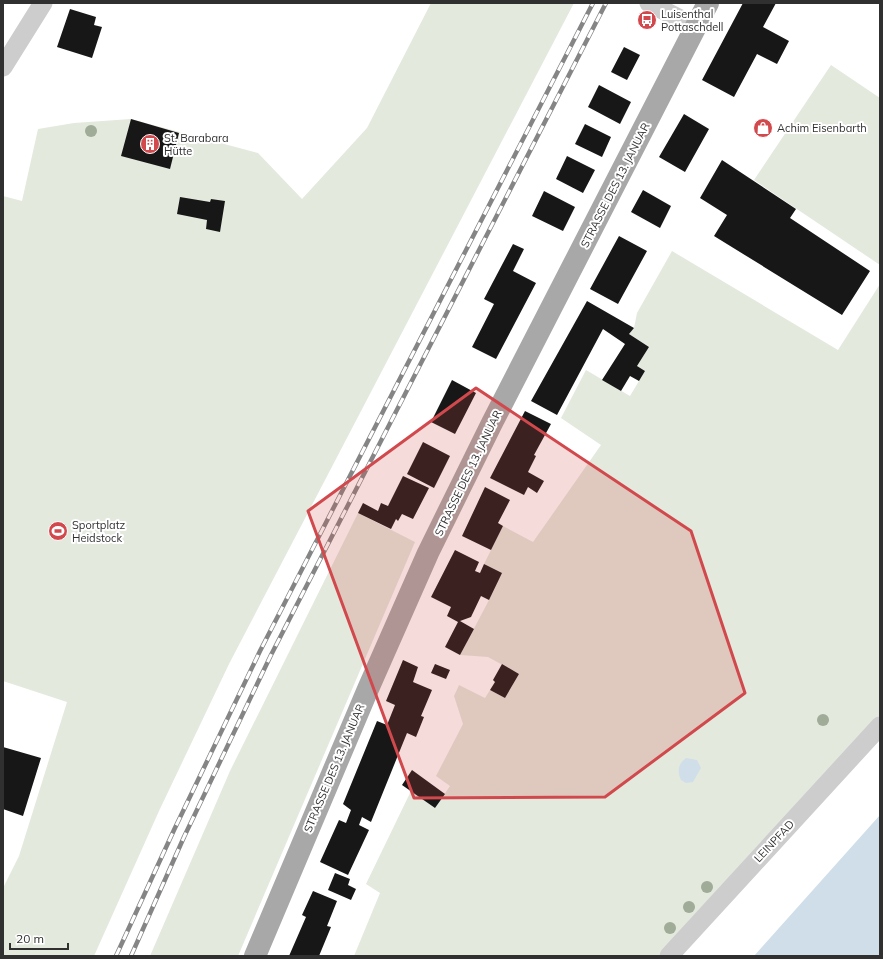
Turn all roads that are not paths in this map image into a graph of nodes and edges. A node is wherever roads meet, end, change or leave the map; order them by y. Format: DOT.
graph roads {
  1 [pos="43,3"];
  2 [pos="649,3"];
  3 [pos="708,3"];
  4 [pos="696,27"];
  5 [pos="3,67"];
  6 [pos="880,726"];
  7 [pos="256,956"];
  8 [pos="669,956"];
  1 -- 5 [label="street"];
  2 -- 4 [label="street"];
  3 -- 4 [label="main road, STRASSE DES 13. JANUAR"];
  4 -- 7 [label="main road, STRASSE DES 13. JANUAR"];
  6 -- 8 [label="street, LEINPFAD"];
}
